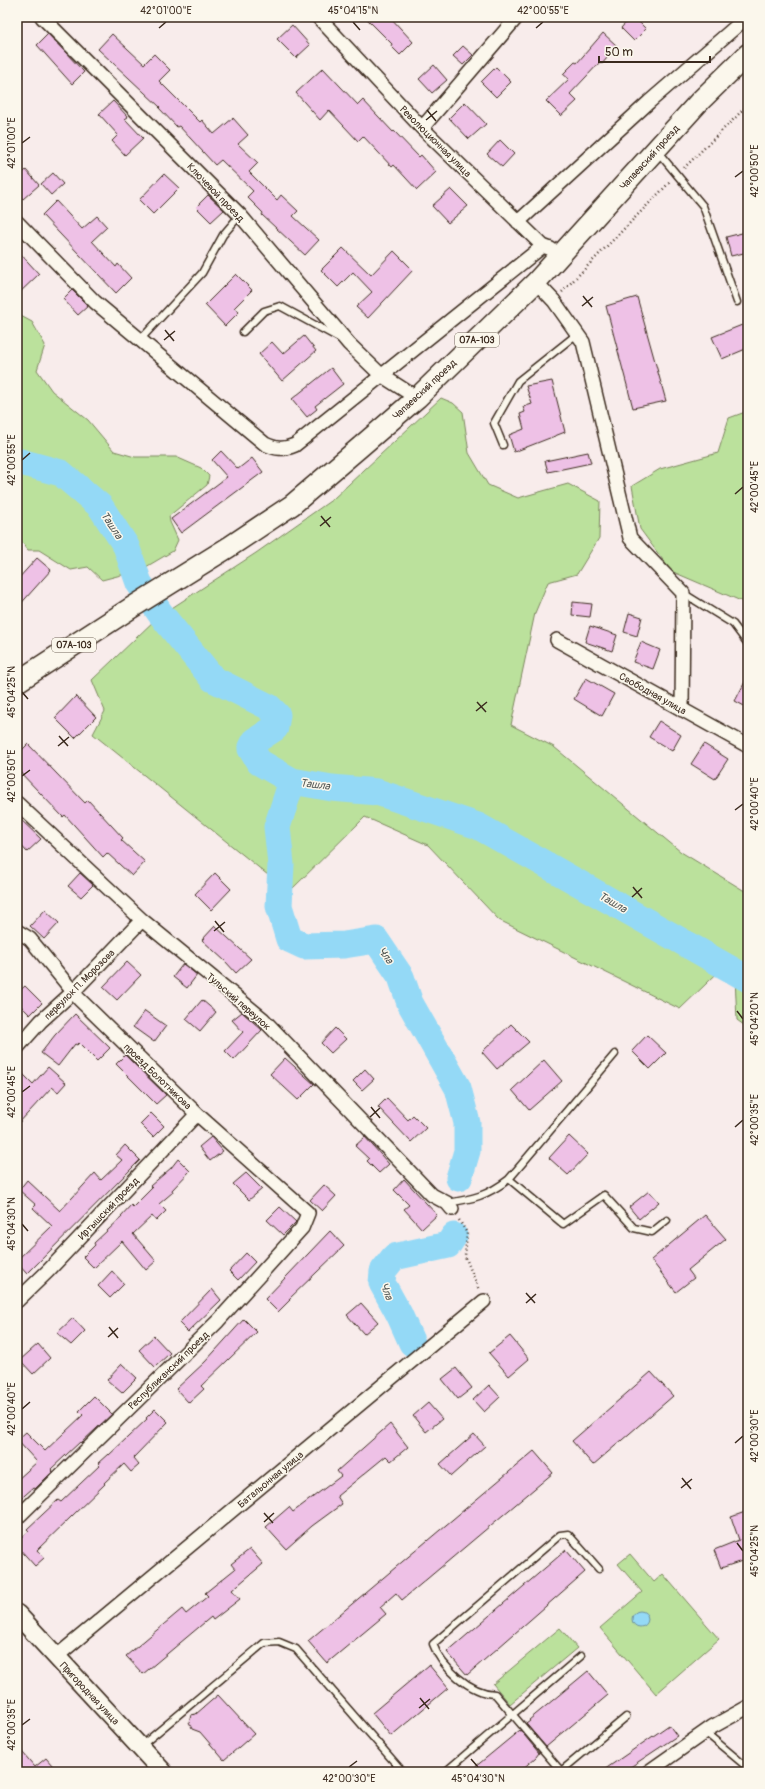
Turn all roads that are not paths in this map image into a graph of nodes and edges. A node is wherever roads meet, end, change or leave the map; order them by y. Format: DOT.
graph roads {
  1 [pos="42,17"];
  2 [pos="318,17"];
  3 [pos="517,17"];
  4 [pos="747,17"];
  5 [pos="748,54"];
  6 [pos="422,128"];
  7 [pos="656,149"];
  8 [pos="240,215"];
  9 [pos="17,222"];
  10 [pos="518,222"];
  11 [pos="543,246"];
  12 [pos="562,252"];
  13 [pos="536,282"];
  14 [pos="737,302"];
  15 [pos="243,332"];
  16 [pos="577,334"];
  17 [pos="140,340"];
  18 [pos="349,344"];
  19 [pos="382,375"];
  20 [pos="417,398"];
  21 [pos="503,445"];
  22 [pos="683,593"];
  23 [pos="558,640"];
  24 [pos="748,644"];
  25 [pos="17,682"];
  26 [pos="682,710"];
  27 [pos="748,746"];
  28 [pos="17,803"];
  29 [pos="142,920"];
  30 [pos="17,931"];
  31 [pos="72,992"];
  32 [pos="17,1048"];
  33 [pos="615,1054"];
  34 [pos="197,1114"];
  35 [pos="509,1179"];
  36 [pos="449,1206"];
  37 [pos="308,1213"];
  38 [pos="667,1220"];
  39 [pos="17,1301"];
  40 [pos="484,1301"];
  41 [pos="17,1518"];
  42 [pos="599,1569"];
  43 [pos="17,1614"];
  44 [pos="57,1656"];
  45 [pos="581,1656"];
  46 [pos="748,1707"];
  47 [pos="513,1714"];
  48 [pos="626,1717"];
  49 [pos="705,1732"];
  50 [pos="140,1747"];
  51 [pos="748,1768"];
  52 [pos="163,1772"];
  53 [pos="403,1772"];
  54 [pos="446,1772"];
  55 [pos="561,1772"];
  56 [pos="648,1772"];
  1 -- 8 [label="street, Ключевой проезд"];
  2 -- 6 [label="street, Революционная улица"];
  3 -- 6 [label="street"];
  4 -- 10 [label="street"];
  5 -- 7 [label="main road, Чапаевский проезд / 07А-103"];
  6 -- 10 [label="street, Революционная улица"];
  7 -- 12 [label="main road, Чапаевский проезд / 07А-103"];
  7 -- 14 [label="lane"];
  8 -- 17 [label="lane"];
  8 -- 18 [label="street, Ключевой проезд"];
  9 -- 17 [label="street"];
  10 -- 11 [label="street, Революционная улица"];
  11 -- 12 [label="street, Революционная улица"];
  11 -- 19 [label="street"];
  12 -- 13 [label="main road, Чапаевский проезд / 07А-103"];
  13 -- 16 [label="street"];
  13 -- 20 [label="main road, Чапаевский проезд / 07А-103"];
  15 -- 18 [label="lane"];
  16 -- 21 [label="lane"];
  16 -- 22 [label="street"];
  17 -- 19 [label="street"];
  18 -- 19 [label="street, Ключевой проезд"];
  19 -- 20 [label="street, Ключевой проезд"];
  20 -- 25 [label="main road, Чапаевский проезд / 07А-103"];
  22 -- 24 [label="lane"];
  22 -- 26 [label="street"];
  23 -- 26 [label="street, Свободная улица"];
  26 -- 27 [label="street, Свободная улица"];
  28 -- 29 [label="street, Тульский переулок"];
  29 -- 31 [label="street, переулок П. Морозова"];
  29 -- 36 [label="street, Тульский переулок"];
  30 -- 31 [label="street, проезд Болотникова"];
  31 -- 32 [label="street, переулок П. Морозова"];
  31 -- 34 [label="street, проезд Болотникова"];
  33 -- 35 [label="lane"];
  34 -- 37 [label="street, проезд Болотникова"];
  34 -- 39 [label="street, Иртышский проезд"];
  35 -- 36 [label="lane"];
  35 -- 38 [label="lane"];
  37 -- 41 [label="street, Республиканский проезд"];
  40 -- 44 [label="street, Батальонная улица"];
  42 -- 47 [label="lane"];
  43 -- 44 [label="street, Пригородная улица"];
  44 -- 50 [label="street, Пригородная улица"];
  45 -- 47 [label="lane"];
  46 -- 49 [label="street"];
  47 -- 54 [label="lane"];
  47 -- 55 [label="lane"];
  48 -- 55 [label="lane"];
  49 -- 51 [label="lane"];
  49 -- 56 [label="street"];
  50 -- 52 [label="street, Пригородная улица"];
  50 -- 53 [label="lane"];
}
